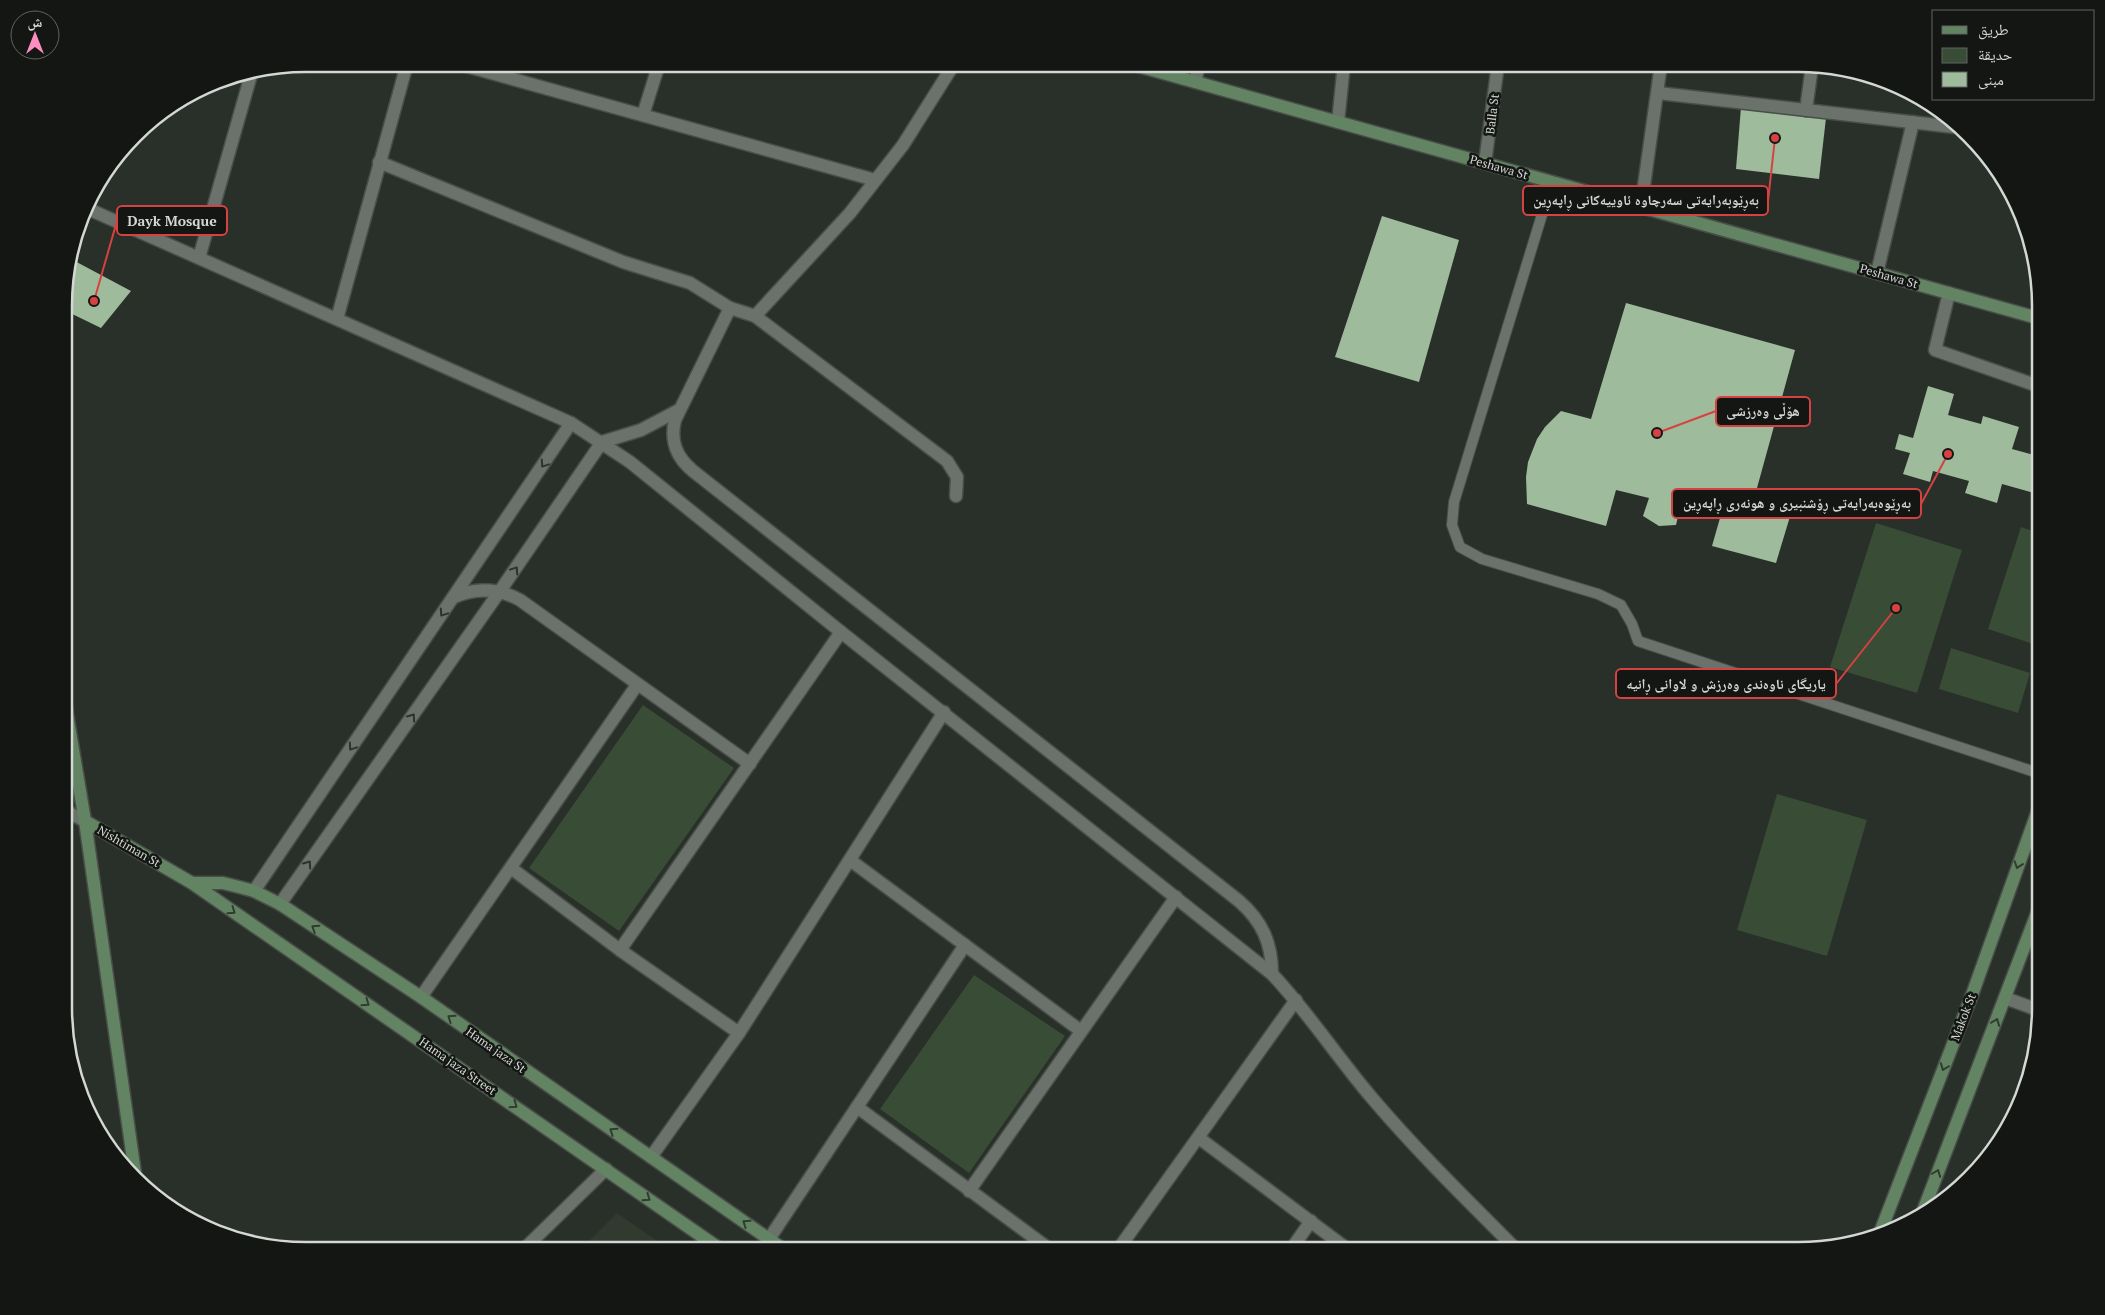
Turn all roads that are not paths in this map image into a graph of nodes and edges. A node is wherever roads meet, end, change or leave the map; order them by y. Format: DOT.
graph roads {
  1 [pos="405,72"];
  2 [pos="487,72"];
  3 [pos="657,72"];
  4 [pos="949,72"];
  5 [pos="1160,72"];
  6 [pos="1197,72"];
  7 [pos="1343,72"];
  8 [pos="1497,72"];
  9 [pos="1660,72"];
  10 [pos="1811,73"];
  11 [pos="249,79"];
  12 [pos="1196,82"];
  13 [pos="1658,93"];
  14 [pos="1806,110"];
  15 [pos="643,116"];
  16 [pos="1338,122"];
  17 [pos="1913,122"];
  18 [pos="1946,125"];
  19 [pos="379,162"];
  20 [pos="1485,163"];
  21 [pos="876,180"];
  22 [pos="1552,182"];
  23 [pos="1641,207"];
  24 [pos="93,211"];
  25 [pos="199,258"];
  26 [pos="1877,273"];
  27 [pos="1949,293"];
  28 [pos="730,308"];
  29 [pos="755,316"];
  30 [pos="2032,316"];
  31 [pos="337,319"];
  32 [pos="2032,384"];
  33 [pos="679,410"];
  34 [pos="571,424"];
  35 [pos="602,442"];
  36 [pos="956,496"];
  37 [pos="500,591"];
  38 [pos="454,597"];
  39 [pos="841,632"];
  40 [pos="637,685"];
  41 [pos="944,712"];
  42 [pos="72,744"];
  43 [pos="750,764"];
  44 [pos="2032,771"];
  45 [pos="72,814"];
  46 [pos="85,821"];
  47 [pos="2032,827"];
  48 [pos="850,860"];
  49 [pos="511,868"];
  50 [pos="192,883"];
  51 [pos="254,891"];
  52 [pos="1176,897"];
  53 [pos="280,904"];
  54 [pos="2032,927"];
  55 [pos="965,945"];
  56 [pos="620,950"];
  57 [pos="1272,974"];
  58 [pos="421,997"];
  59 [pos="2005,998"];
  60 [pos="1296,1000"];
  61 [pos="2032,1008"];
  62 [pos="1080,1031"];
  63 [pos="739,1033"];
  64 [pos="857,1107"];
  65 [pos="1200,1138"];
  66 [pos="651,1157"];
  67 [pos="134,1166"];
  68 [pos="606,1168"];
  69 [pos="969,1191"];
  70 [pos="1925,1205"];
  71 [pos="1311,1221"];
  72 [pos="1882,1227"];
  73 [pos="769,1239"];
  74 [pos="531,1242"];
  75 [pos="710,1242"];
  76 [pos="773,1242"];
  77 [pos="1040,1242"];
  78 [pos="1124,1242"];
  79 [pos="1296,1242"];
  80 [pos="1338,1242"];
  81 [pos="1509,1242"];
  1 -- 19 [label="street"];
  2 -- 15 [label="street"];
  3 -- 15 [label="street"];
  4 -- 21 [label="street"];
  5 -- 12 [label="street, Peshawa St"];
  6 -- 12 [label="street"];
  7 -- 16 [label="street"];
  8 -- 20 [label="street, Balla St"];
  9 -- 13 [label="street"];
  10 -- 14 [label="street"];
  11 -- 25 [label="street"];
  12 -- 16 [label="street, Peshawa St"];
  13 -- 14 [label="street"];
  13 -- 23 [label="street"];
  14 -- 17 [label="street"];
  15 -- 21 [label="street"];
  16 -- 20 [label="street, Peshawa St"];
  17 -- 18 [label="street"];
  17 -- 26 [label="street"];
  19 -- 28 [label="street"];
  19 -- 31 [label="street"];
  20 -- 22 [label="street, Peshawa St"];
  21 -- 29 [label="street"];
  22 -- 23 [label="street, Peshawa St"];
  22 -- 44 [label="lane"];
  23 -- 26 [label="street, Peshawa St"];
  24 -- 25 [label="street"];
  25 -- 31 [label="street"];
  26 -- 27 [label="street, Peshawa St"];
  27 -- 30 [label="street, Peshawa St"];
  27 -- 32 [label="street"];
  28 -- 29 [label="street"];
  28 -- 33 [label="street"];
  29 -- 36 [label="street"];
  31 -- 34 [label="street"];
  33 -- 35 [label="street"];
  33 -- 57 [label="street"];
  34 -- 35 [label="street"];
  34 -- 38 [label="street, one-way"];
  37 -- 35 [label="street, one-way"];
  35 -- 39 [label="street"];
  37 -- 38 [label="street"];
  37 -- 40 [label="street"];
  53 -- 37 [label="street, one-way"];
  38 -- 51 [label="street, one-way"];
  39 -- 41 [label="street"];
  39 -- 43 [label="street"];
  40 -- 43 [label="street"];
  40 -- 49 [label="street"];
  41 -- 48 [label="street"];
  41 -- 52 [label="street"];
  42 -- 46 [label="street"];
  43 -- 56 [label="street"];
  45 -- 46 [label="street, Nishtiman St"];
  46 -- 50 [label="street, Nishtiman St"];
  46 -- 67 [label="street"];
  47 -- 72 [label="street, Makok St, one-way"];
  48 -- 55 [label="street"];
  48 -- 63 [label="street"];
  49 -- 56 [label="street"];
  49 -- 58 [label="street"];
  50 -- 51 [label="street, Hama jaza St"];
  50 -- 68 [label="street, Hama jaza Street, one-way"];
  51 -- 53 [label="street, Hama jaza St"];
  52 -- 57 [label="street"];
  52 -- 62 [label="street"];
  58 -- 53 [label="street, Hama jaza St, one-way"];
  54 -- 59 [label="street"];
  55 -- 62 [label="street"];
  55 -- 64 [label="street"];
  56 -- 63 [label="street"];
  57 -- 60 [label="street"];
  66 -- 58 [label="street, Hama jaza St, one-way"];
  59 -- 61 [label="street"];
  70 -- 59 [label="street, one-way"];
  60 -- 65 [label="street"];
  60 -- 81 [label="street"];
  62 -- 69 [label="street"];
  63 -- 66 [label="street"];
  64 -- 69 [label="street"];
  64 -- 73 [label="street"];
  65 -- 71 [label="street"];
  65 -- 78 [label="street"];
  73 -- 66 [label="street, Hama jaza St, one-way"];
  68 -- 74 [label="street"];
  68 -- 75 [label="street, Hama jaza Street, one-way"];
  69 -- 77 [label="street"];
  71 -- 79 [label="street"];
  71 -- 80 [label="street"];
  73 -- 76 [label="street, Hama jaza St"];
}
